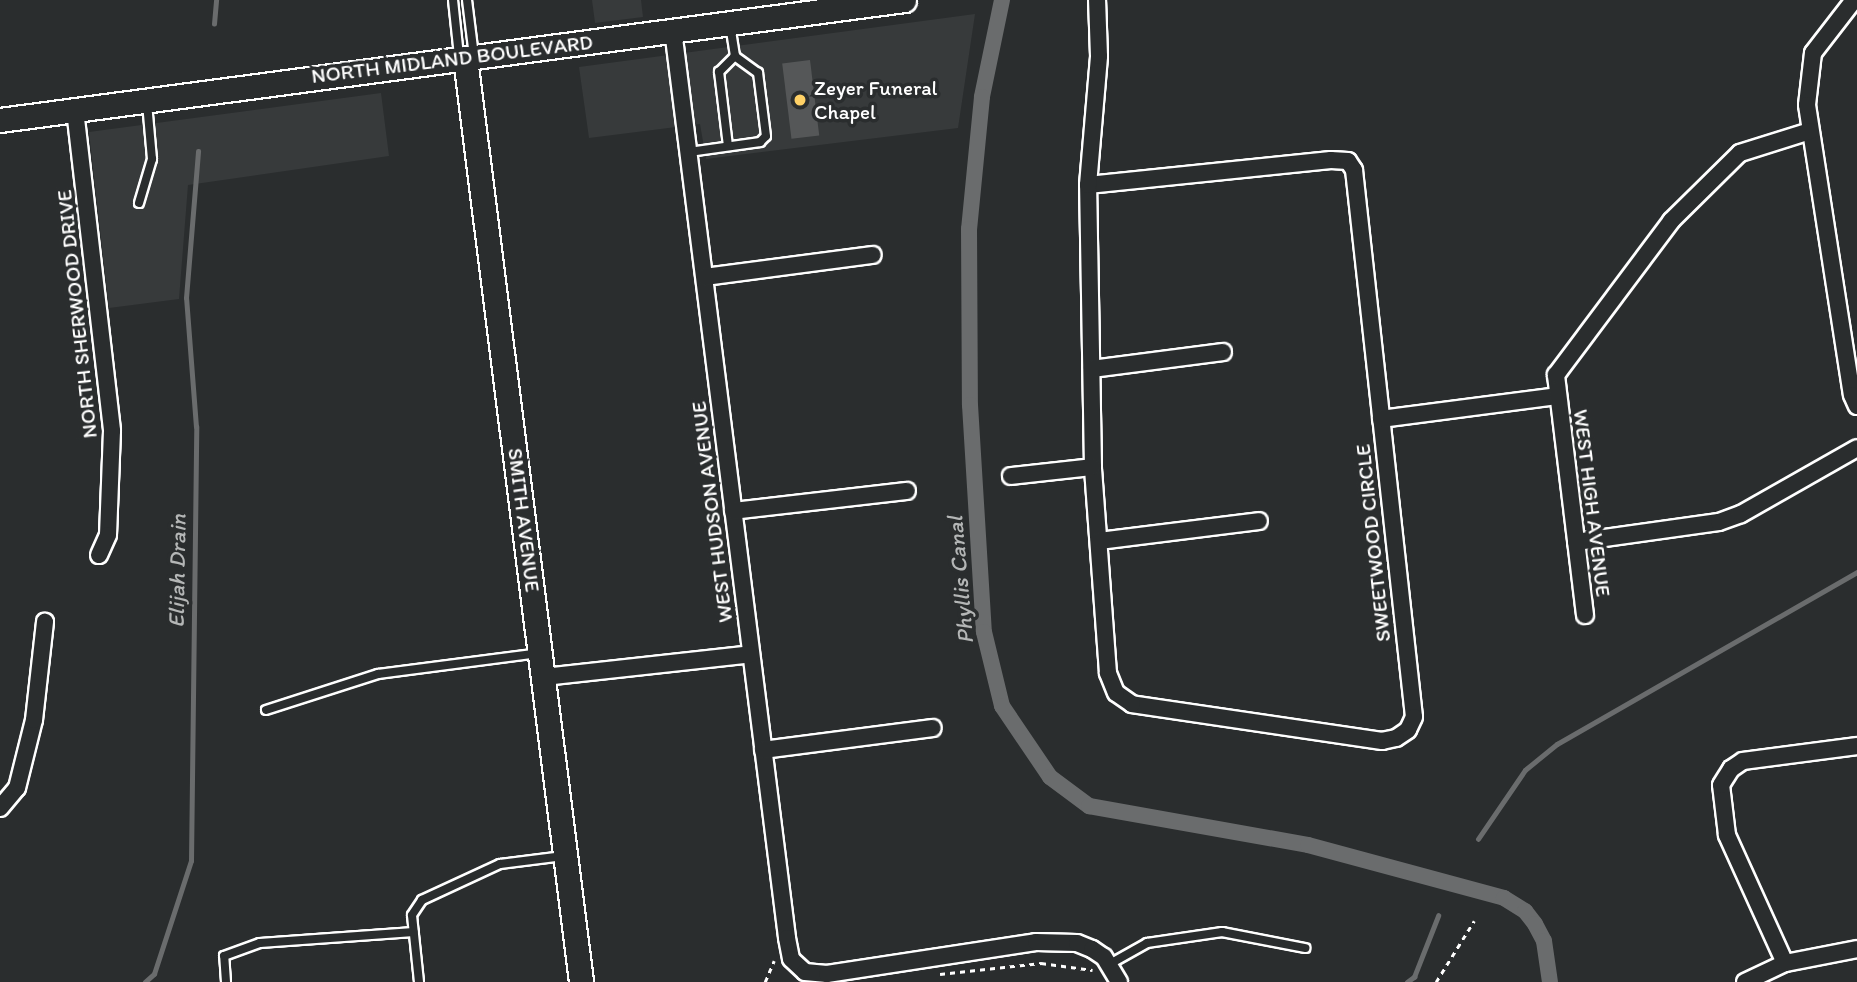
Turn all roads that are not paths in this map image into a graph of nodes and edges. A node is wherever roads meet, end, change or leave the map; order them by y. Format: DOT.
graph roads {
  1 [pos="453,0"];
  2 [pos="467,0"];
  3 [pos="904,0"];
  4 [pos="1097,0"];
  5 [pos="1854,0"];
  6 [pos="730,23"];
  7 [pos="673,30"];
  8 [pos="736,55"];
  9 [pos="466,58"];
  10 [pos="146,99"];
  11 [pos="75,110"];
  12 [pos="0,120"];
  13 [pos="1810,131"];
  14 [pos="728,146"];
  15 [pos="689,152"];
  16 [pos="1088,184"];
  17 [pos="139,203"];
  18 [pos="873,255"];
  19 [pos="705,277"];
  20 [pos="1223,352"];
  21 [pos="1092,369"];
  22 [pos="1557,396"];
  23 [pos="1857,406"];
  24 [pos="1381,419"];
  25 [pos="1857,448"];
  26 [pos="1093,467"];
  27 [pos="1011,476"];
  28 [pos="907,492"];
  29 [pos="733,511"];
  30 [pos="1259,521"];
  31 [pos="1099,541"];
  32 [pos="1576,542"];
  33 [pos="99,555"];
  34 [pos="1585,615"];
  35 [pos="45,622"];
  36 [pos="541,653"];
  37 [pos="751,654"];
  38 [pos="544,677"];
  39 [pos="266,710"];
  40 [pos="933,728"];
  41 [pos="1857,746"];
  42 [pos="763,750"];
  43 [pos="0,808"];
  44 [pos="567,855"];
  45 [pos="414,932"];
  46 [pos="1304,948"];
  47 [pos="1857,949"];
  48 [pos="1785,963"];
  49 [pos="1103,969"];
  50 [pos="802,977"];
  51 [pos="417,981"];
  52 [pos="226,982"];
  53 [pos="582,982"];
  54 [pos="1119,982"];
  55 [pos="1745,982"];
  1 -- 9 [label="lane, SMITH AVENUE"];
  2 -- 9 [label="lane"];
  3 -- 6 [label="street, NORTH MIDLAND BOULEVARD"];
  4 -- 16 [label="street, SWEETWOOD CIRCLE"];
  5 -- 13 [label="street"];
  6 -- 7 [label="street, NORTH MIDLAND BOULEVARD"];
  6 -- 8 [label="lane"];
  7 -- 9 [label="street, NORTH MIDLAND BOULEVARD"];
  7 -- 15 [label="street, WEST HUDSON AVENUE"];
  8 -- 14 [label="lane"];
  8 -- 14 [label="lane"];
  9 -- 10 [label="street, NORTH MIDLAND BOULEVARD"];
  9 -- 36 [label="street, SMITH AVENUE"];
  10 -- 11 [label="street, NORTH MIDLAND BOULEVARD"];
  10 -- 17 [label="lane"];
  11 -- 12 [label="street, NORTH MIDLAND BOULEVARD"];
  11 -- 33 [label="street, NORTH SHERWOOD DRIVE"];
  13 -- 22 [label="street"];
  13 -- 23 [label="street"];
  14 -- 15 [label="lane"];
  15 -- 19 [label="street, WEST HUDSON AVENUE"];
  16 -- 21 [label="street, SWEETWOOD CIRCLE"];
  16 -- 24 [label="street, SWEETWOOD CIRCLE"];
  18 -- 19 [label="street"];
  19 -- 29 [label="street, WEST HUDSON AVENUE"];
  20 -- 21 [label="street"];
  21 -- 26 [label="street, SWEETWOOD CIRCLE"];
  22 -- 24 [label="street"];
  22 -- 32 [label="street, WEST HIGH AVENUE"];
  24 -- 31 [label="street, SWEETWOOD CIRCLE"];
  25 -- 32 [label="street"];
  26 -- 27 [label="street"];
  26 -- 31 [label="street, SWEETWOOD CIRCLE"];
  28 -- 29 [label="street"];
  29 -- 37 [label="street, WEST HUDSON AVENUE"];
  30 -- 31 [label="street"];
  32 -- 34 [label="street, WEST HIGH AVENUE"];
  35 -- 43 [label="street"];
  36 -- 38 [label="street, SMITH AVENUE"];
  36 -- 39 [label="lane"];
  37 -- 38 [label="street"];
  37 -- 42 [label="street, WEST HUDSON AVENUE"];
  38 -- 44 [label="street, SMITH AVENUE"];
  40 -- 42 [label="street"];
  41 -- 48 [label="street"];
  42 -- 50 [label="street, WEST HUDSON AVENUE"];
  44 -- 45 [label="lane"];
  44 -- 53 [label="street, SMITH AVENUE"];
  45 -- 51 [label="lane"];
  45 -- 52 [label="lane"];
  46 -- 49 [label="lane"];
  47 -- 48 [label="street"];
  48 -- 55 [label="street"];
  49 -- 50 [label="street"];
  49 -- 54 [label="street"];
}
